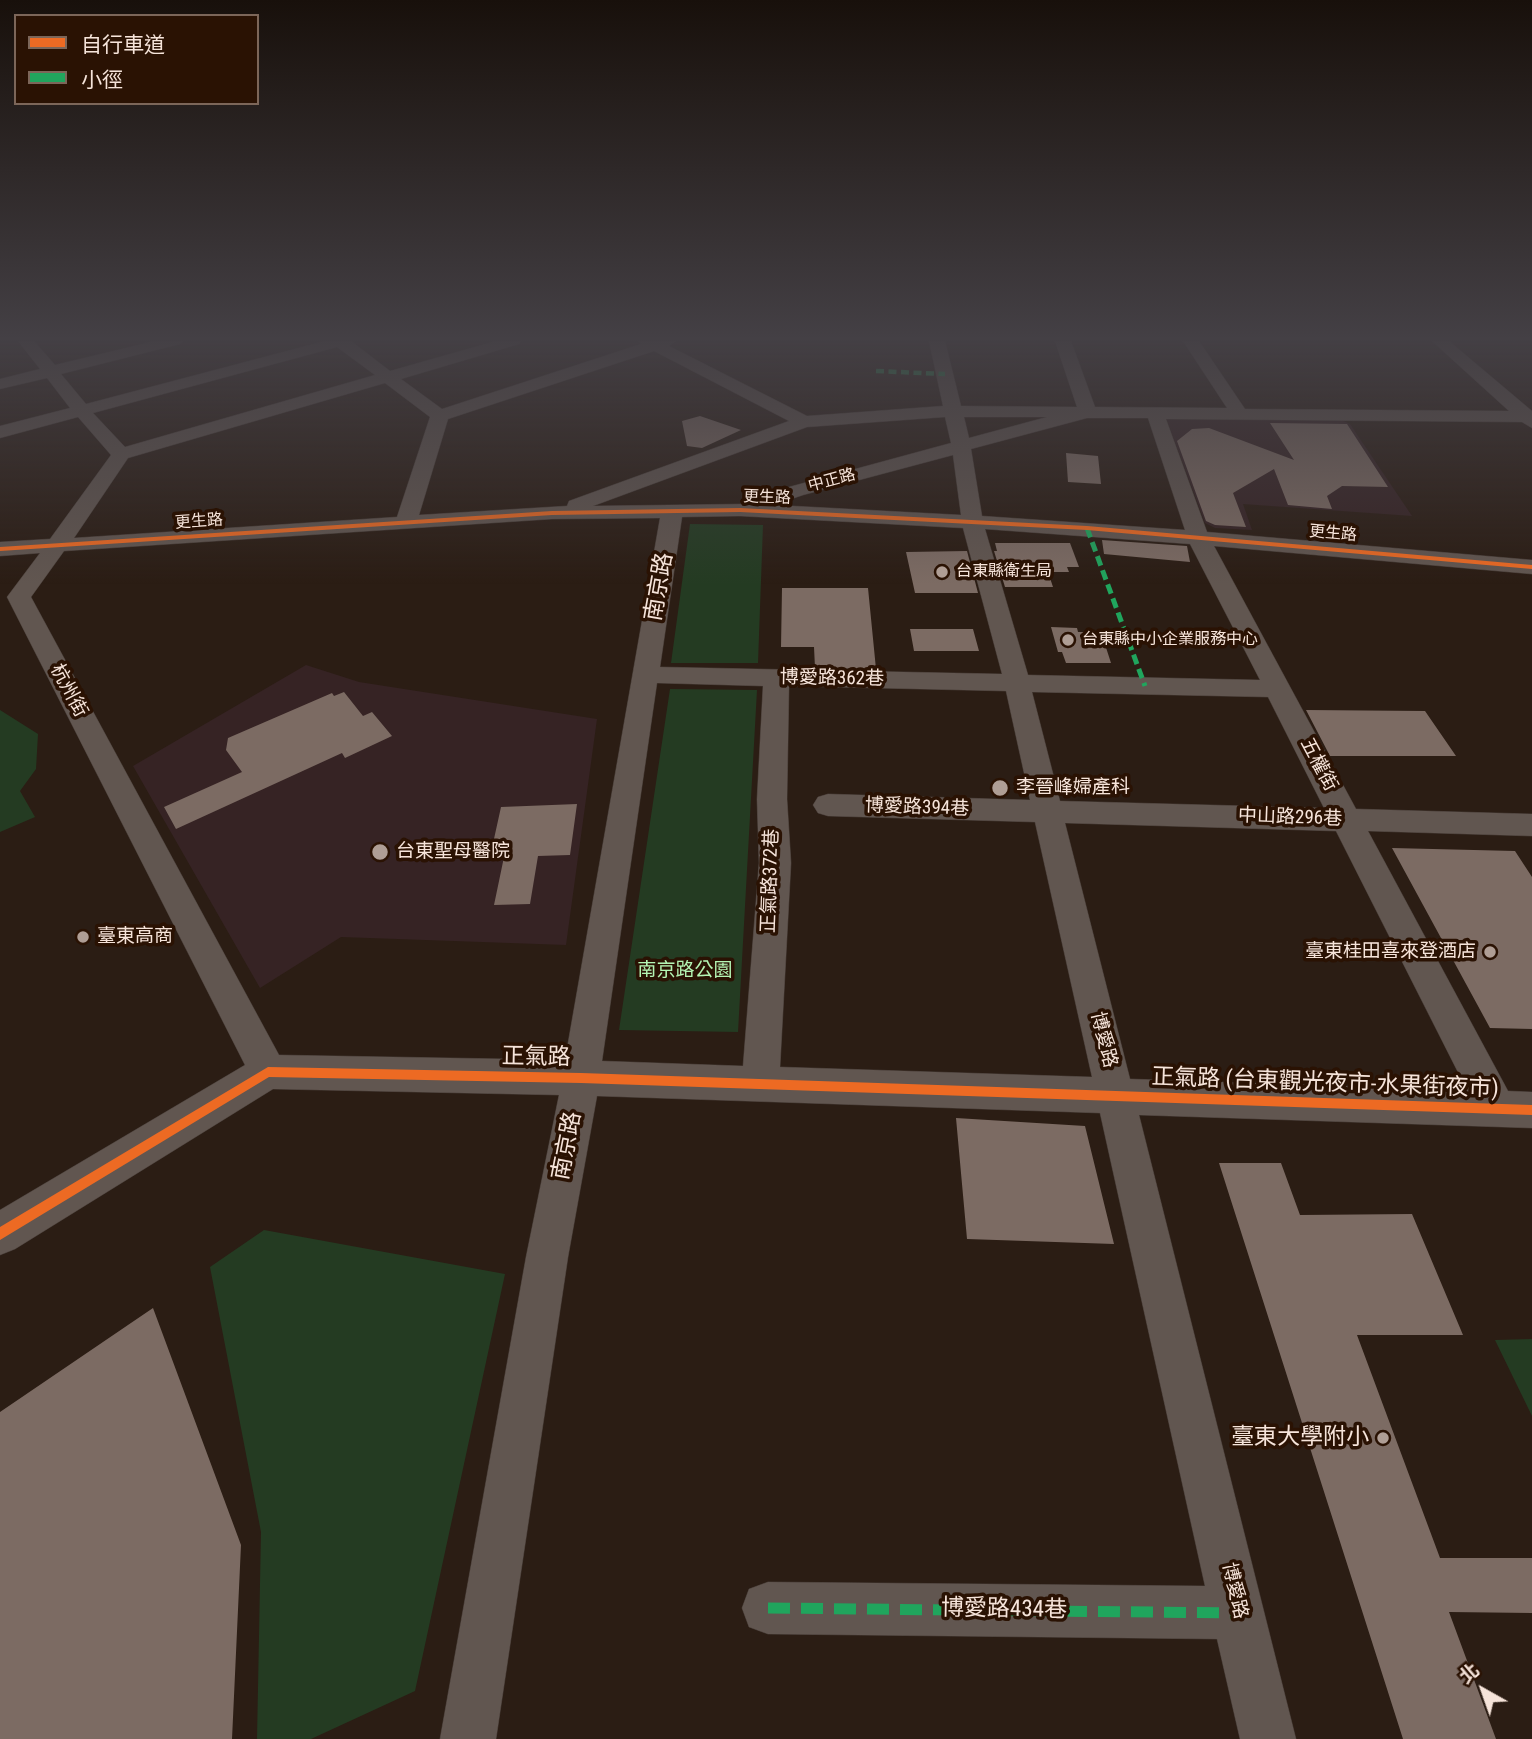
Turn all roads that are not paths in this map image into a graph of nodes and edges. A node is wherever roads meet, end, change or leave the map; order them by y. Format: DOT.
graph roads {
  1 [pos="38,422"];
  2 [pos="92,422"];
  3 [pos="231,422"];
  4 [pos="438,422"];
  5 [pos="804,422"];
  6 [pos="956,422"];
  7 [pos="1050,422"];
  8 [pos="1158,422"];
  9 [pos="0,432"];
  10 [pos="961,446"];
  11 [pos="121,454"];
  12 [pos="740,510"];
  13 [pos="673,512"];
  14 [pos="552,513"];
  15 [pos="972,521"];
  16 [pos="406,523"];
  17 [pos="1198,537"];
  18 [pos="58,545"];
  19 [pos="0,549"];
  20 [pos="1532,567"];
  21 [pos="9,600"];
  22 [pos="646,675"];
  23 [pos="776,678"];
  24 [pos="1017,683"];
  25 [pos="1278,689"];
  26 [pos="828,805"];
  27 [pos="1048,811"];
  28 [pos="1347,820"];
  29 [pos="1532,825"];
  30 [pos="268,1072"];
  31 [pos="580,1078"];
  32 [pos="760,1084"];
  33 [pos="1117,1097"];
  34 [pos="1515,1110"];
  35 [pos="0,1234"];
  36 [pos="768,1608"];
  37 [pos="1240,1612"];
  38 [pos="468,1739"];
  39 [pos="1268,1739"];
  1 -- 9 [label="street"];
  2 -- 11 [label="street"];
  3 -- 11 [label="street"];
  4 -- 16 [label="street"];
  5 -- 14 [label="street, 中正路"];
  6 -- 10 [label="street, 博愛路"];
  7 -- 10 [label="street, 中正路"];
  8 -- 17 [label="street, 五權街"];
  10 -- 12 [label="street, 中正路"];
  10 -- 15 [label="street, 博愛路"];
  11 -- 18 [label="street, 杭州街"];
  12 -- 13 [label="street, 更生路"];
  12 -- 15 [label="street, 更生路"];
  13 -- 14 [label="street, 更生路"];
  13 -- 22 [label="street, 南京路"];
  14 -- 16 [label="street, 更生路"];
  15 -- 17 [label="street, 更生路"];
  15 -- 24 [label="street, 博愛路"];
  16 -- 18 [label="street, 更生路"];
  17 -- 20 [label="street, 更生路"];
  17 -- 25 [label="street, 五權街"];
  18 -- 19 [label="street, 更生路"];
  18 -- 21 [label="street, 杭州街"];
  21 -- 30 [label="street, 杭州街"];
  22 -- 23 [label="street, 博愛路362巷"];
  22 -- 31 [label="street, 南京路"];
  23 -- 24 [label="street, 博愛路362巷"];
  23 -- 32 [label="street, 正氣路372巷"];
  24 -- 25 [label="street, 博愛路362巷"];
  24 -- 27 [label="street, 博愛路"];
  25 -- 28 [label="street, 五權街"];
  26 -- 27 [label="street, 博愛路394巷"];
  27 -- 28 [label="street, 中山路296巷"];
  27 -- 33 [label="street, 博愛路"];
  28 -- 29 [label="street, 中山路296巷"];
  28 -- 34 [label="street, 五權街"];
  30 -- 31 [label="street, 正氣路"];
  30 -- 35 [label="street"];
  31 -- 32 [label="street, 正氣路"];
  31 -- 38 [label="street, 南京路"];
  32 -- 33 [label="street, 正氣路"];
  33 -- 34 [label="street, 正氣路 (台東觀光夜市-水果街夜市)"];
  33 -- 37 [label="street, 博愛路"];
  36 -- 37 [label="street, 博愛路434巷"];
  37 -- 39 [label="street, 博愛路"];
}
